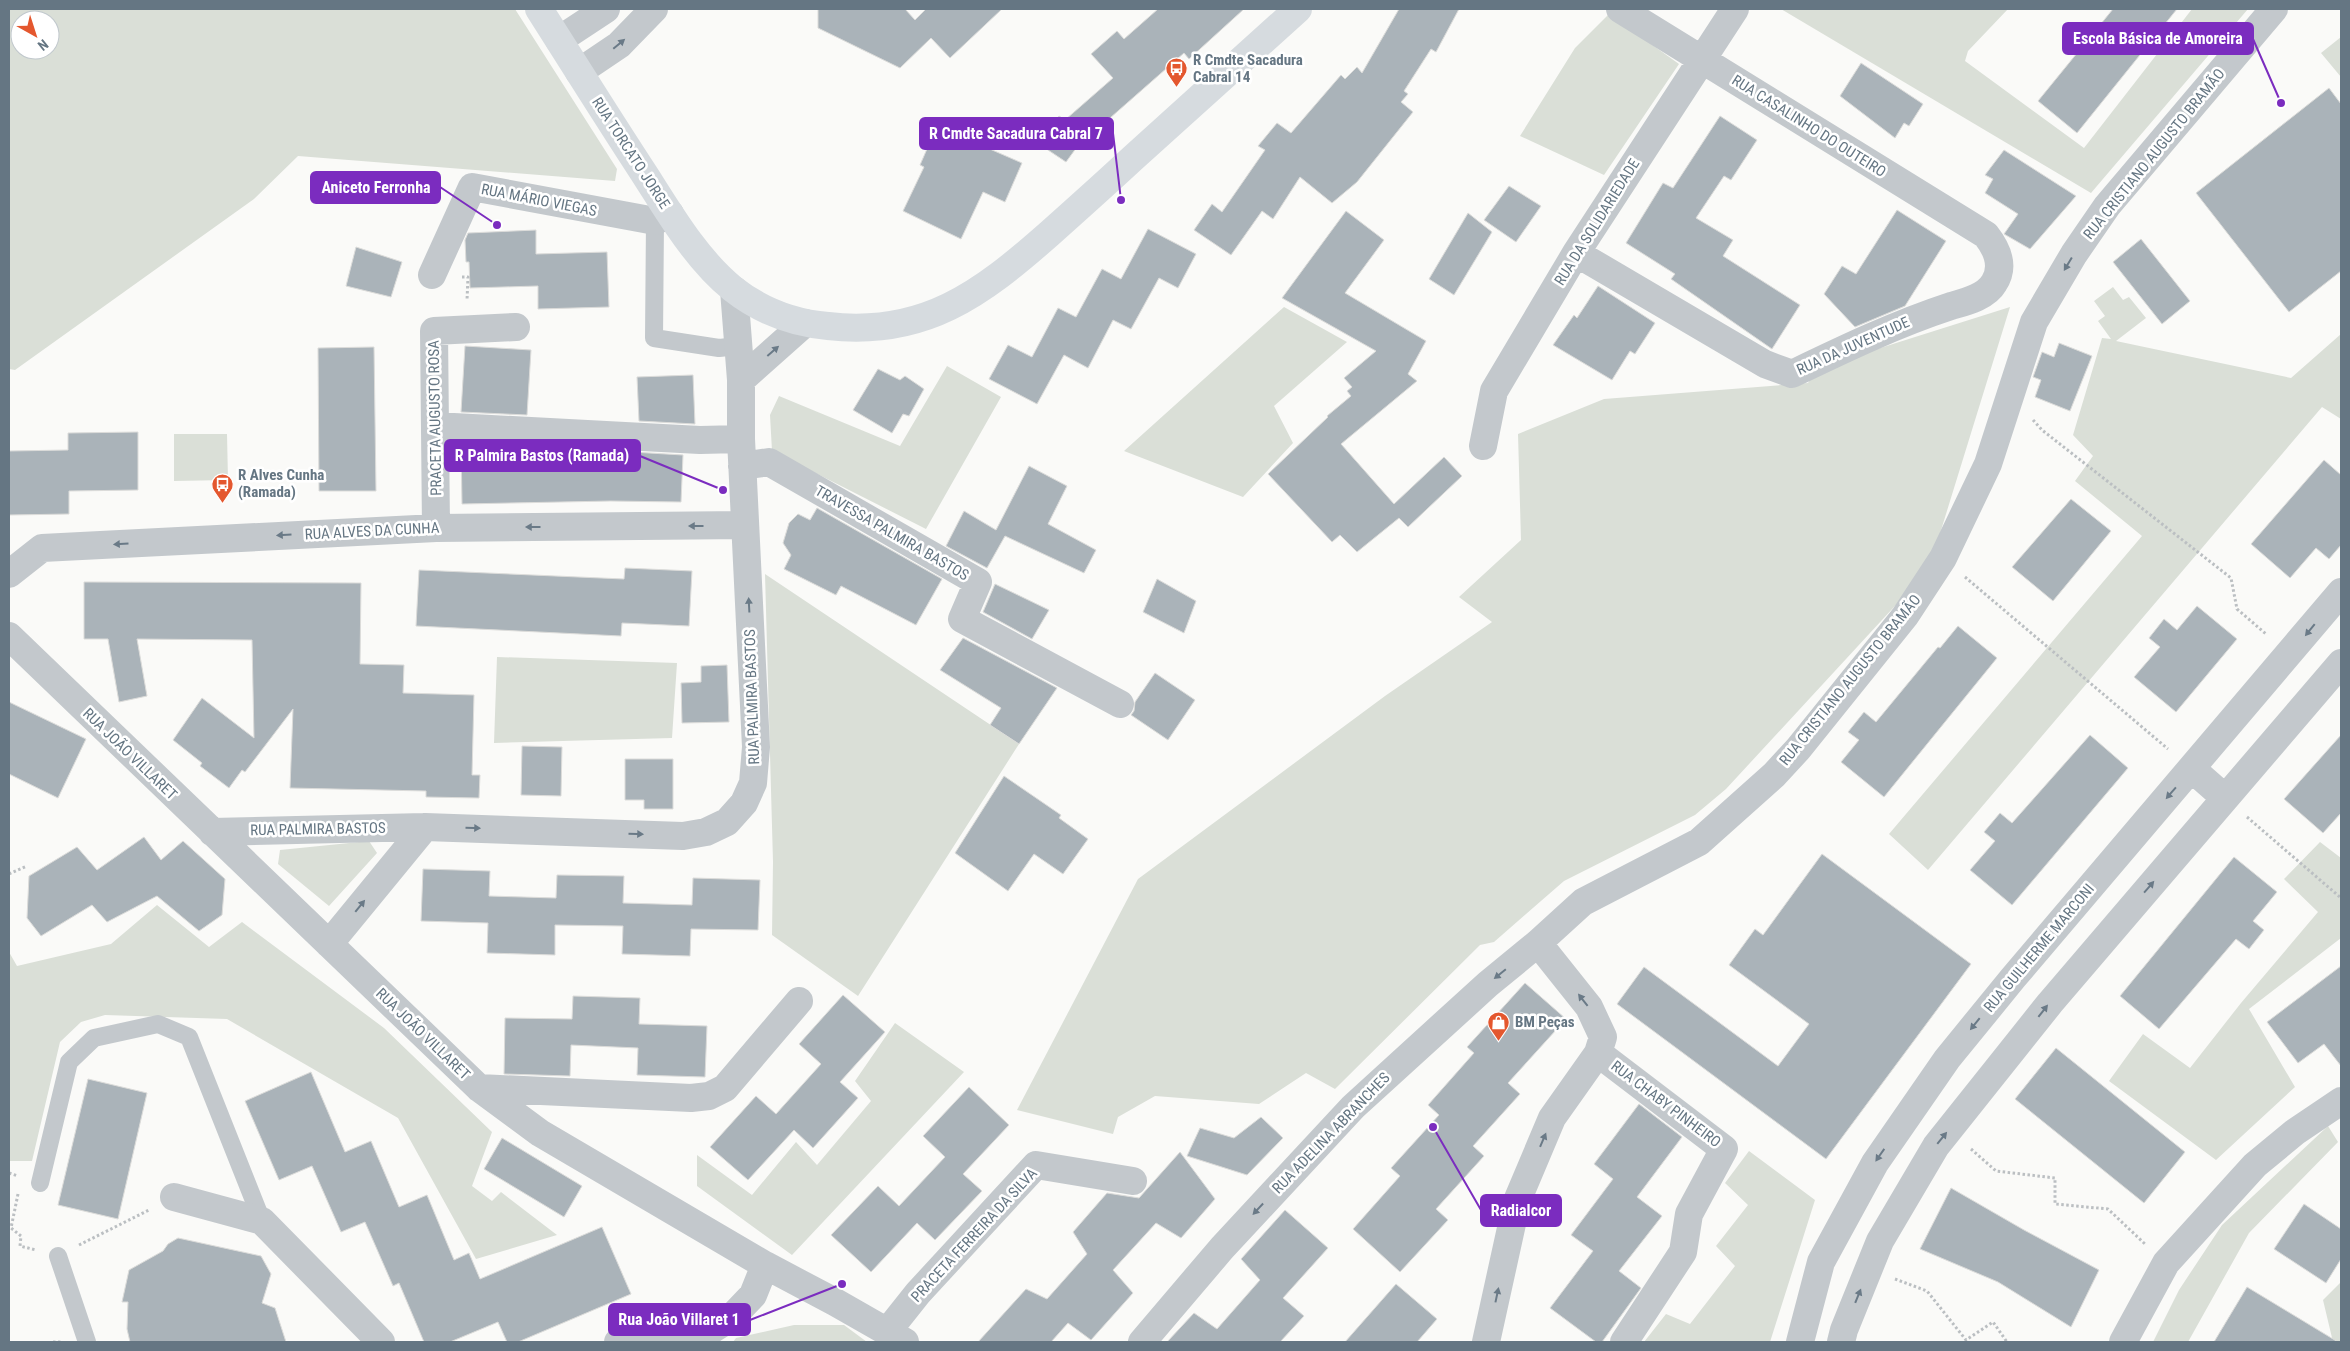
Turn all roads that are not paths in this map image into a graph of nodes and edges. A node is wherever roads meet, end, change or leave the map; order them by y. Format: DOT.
graph roads {
  1 [pos="539,9"];
  2 [pos="606,9"];
  3 [pos="654,9"];
  4 [pos="1298,9"];
  5 [pos="1620,9"];
  6 [pos="1735,9"];
  7 [pos="2274,9"];
  8 [pos="559,40"];
  9 [pos="1701,60"];
  10 [pos="579,72"];
  11 [pos="663,218"];
  12 [pos="1995,246"];
  13 [pos="1576,253"];
  14 [pos="432,275"];
  15 [pos="734,290"];
  16 [pos="805,323"];
  17 [pos="516,327"];
  18 [pos="738,346"];
  19 [pos="741,380"];
  20 [pos="435,426"];
  21 [pos="1484,446"];
  22 [pos="742,452"];
  23 [pos="745,525"];
  24 [pos="436,528"];
  25 [pos="9,574"];
  26 [pos="2341,592"];
  27 [pos="9,636"];
  28 [pos="2341,663"];
  29 [pos="1120,704"];
  30 [pos="2192,769"];
  31 [pos="2225,798"];
  32 [pos="424,827"];
  33 [pos="212,832"];
  34 [pos="1538,943"];
  35 [pos="329,944"];
  36 [pos="799,1001"];
  37 [pos="1598,1053"];
  38 [pos="479,1088"];
  39 [pos="2341,1102"];
  40 [pos="1133,1181"];
  41 [pos="40,1183"];
  42 [pos="174,1197"];
  43 [pos="262,1221"];
  44 [pos="58,1256"];
  45 [pos="765,1266"];
  46 [pos="896,1337"];
  47 [pos="702,1338"];
  48 [pos="87,1342"];
  49 [pos="381,1342"];
  50 [pos="618,1342"];
  51 [pos="1142,1342"];
  52 [pos="1486,1342"];
  53 [pos="1624,1342"];
  54 [pos="1800,1342"];
  55 [pos="1842,1342"];
  56 [pos="2123,1342"];
  1 -- 8 [label="main road, RUA TORCATO JORGE"];
  2 -- 8 [label="street"];
  10 -- 3 [label="street, one-way"];
  4 -- 16 [label="main road, RUA TORCATO JORGE"];
  5 -- 9 [label="street, RUA CASALINHO DO OUTEIRO"];
  6 -- 9 [label="street, RUA DA SOLIDARIEDADE"];
  7 -- 34 [label="street, RUA CRISTIANO AUGUSTO BRAMÃO, one-way"];
  8 -- 10 [label="main road, RUA TORCATO JORGE"];
  9 -- 12 [label="street, RUA CASALINHO DO OUTEIRO"];
  9 -- 13 [label="street, RUA DA SOLIDARIEDADE"];
  10 -- 11 [label="main road, RUA TORCATO JORGE"];
  11 -- 14 [label="street, RUA MÁRIO VIEGAS"];
  11 -- 15 [label="main road, RUA TORCATO JORGE"];
  11 -- 18 [label="lane"];
  12 -- 13 [label="street, RUA DA JUVENTUDE"];
  13 -- 21 [label="street, RUA DA SOLIDARIEDADE"];
  15 -- 16 [label="main road, RUA TORCATO JORGE"];
  15 -- 18 [label="street, RUA PALMIRA BASTOS"];
  19 -- 16 [label="street, one-way"];
  17 -- 20 [label="street, PRACETA AUGUSTO ROSA"];
  18 -- 19 [label="street, RUA PALMIRA BASTOS"];
  19 -- 22 [label="street, RUA PALMIRA BASTOS"];
  20 -- 22 [label="street"];
  20 -- 24 [label="street, PRACETA AUGUSTO ROSA"];
  22 -- 23 [label="street, RUA PALMIRA BASTOS"];
  22 -- 29 [label="street, TRAVESSA PALMIRA BASTOS"];
  23 -- 24 [label="street, RUA ALVES DA CUNHA, one-way"];
  32 -- 23 [label="street, RUA PALMIRA BASTOS, one-way"];
  24 -- 25 [label="street, RUA ALVES DA CUNHA, one-way"];
  26 -- 30 [label="street, RUA GUILHERME MARCONI, one-way"];
  27 -- 33 [label="street, RUA JOÃO VILLARET"];
  28 -- 31 [label="street"];
  30 -- 31 [label="street"];
  30 -- 54 [label="street, RUA GUILHERME MARCONI, one-way"];
  55 -- 31 [label="street, one-way"];
  32 -- 33 [label="street, RUA PALMIRA BASTOS"];
  35 -- 32 [label="street, one-way"];
  33 -- 35 [label="street, RUA JOÃO VILLARET"];
  37 -- 34 [label="street, one-way"];
  34 -- 51 [label="street, RUA ADELINA ABRANCHES, one-way"];
  35 -- 38 [label="street, RUA JOÃO VILLARET"];
  36 -- 38 [label="street"];
  52 -- 37 [label="street, one-way"];
  37 -- 53 [label="street, RUA CHABY PINHEIRO"];
  38 -- 45 [label="street, RUA JOÃO VILLARET"];
  39 -- 56 [label="street"];
  40 -- 46 [label="street, PRACETA FERREIRA DA SILVA"];
  41 -- 43 [label="lane"];
  42 -- 43 [label="street"];
  43 -- 49 [label="street"];
  44 -- 48 [label="lane"];
  45 -- 46 [label="street, RUA JOÃO VILLARET"];
  45 -- 47 [label="street"];
  47 -- 50 [label="street"];
}
